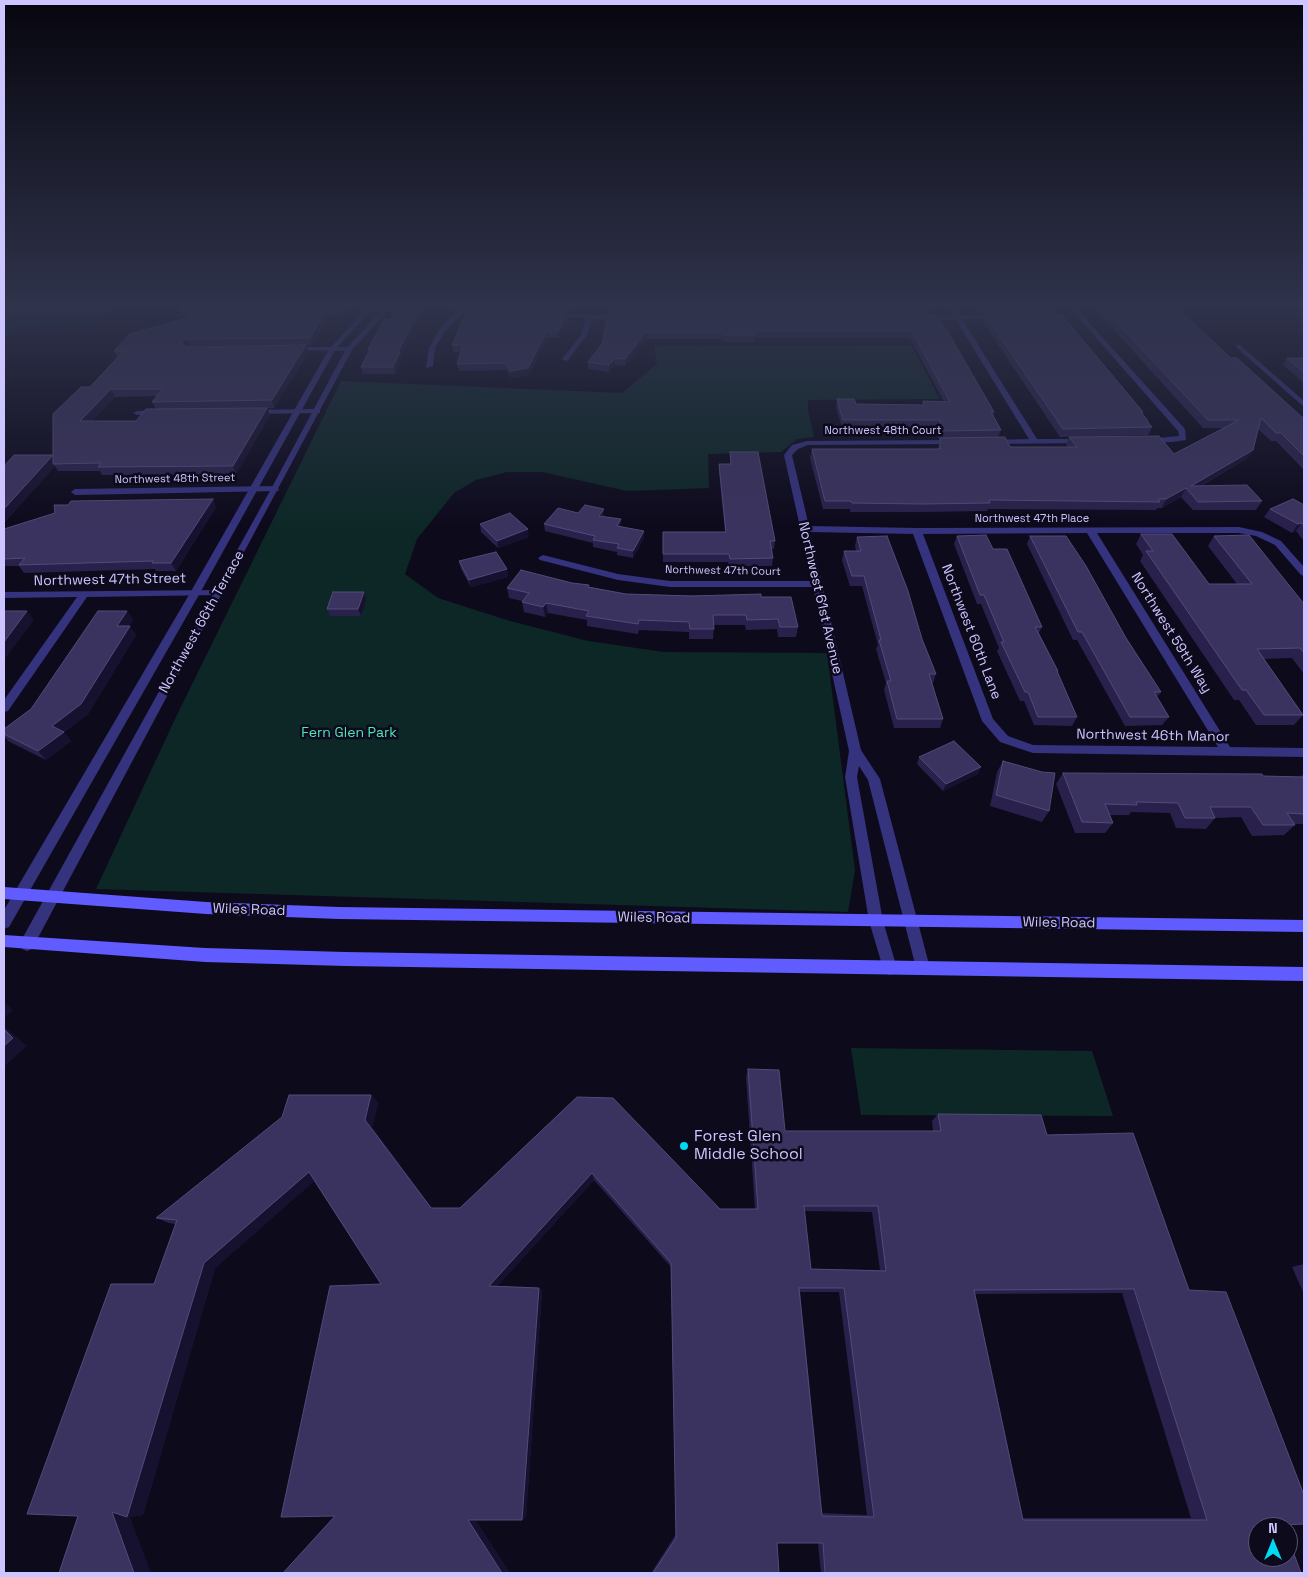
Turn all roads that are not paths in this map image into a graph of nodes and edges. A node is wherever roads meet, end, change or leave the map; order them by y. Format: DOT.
graph roads {
  1 [pos="314,382"];
  2 [pos="332,382"];
  3 [pos="997,382"];
  4 [pos="1138,382"];
  5 [pos="1278,382"];
  6 [pos="1304,405"];
  7 [pos="298,411"];
  8 [pos="317,411"];
  9 [pos="166,412"];
  10 [pos="242,412"];
  11 [pos="137,413"];
  12 [pos="1142,440"];
  13 [pos="1094,441"];
  14 [pos="966,442"];
  15 [pos="986,442"];
  16 [pos="1035,442"];
  17 [pos="794,447"];
  18 [pos="254,489"];
  19 [pos="275,489"];
  20 [pos="75,492"];
  21 [pos="805,529"];
  22 [pos="1090,530"];
  23 [pos="917,531"];
  24 [pos="543,558"];
  25 [pos="1304,574"];
  26 [pos="816,584"];
  27 [pos="195,593"];
  28 [pos="218,593"];
  29 [pos="4,595"];
  30 [pos="84,595"];
  31 [pos="4,708"];
  32 [pos="1004,738"];
  33 [pos="855,751"];
  34 [pos="1226,751"];
  35 [pos="1304,753"];
  36 [pos="4,893"];
  37 [pos="20,895"];
  38 [pos="53,898"];
  39 [pos="876,921"];
  40 [pos="912,922"];
  41 [pos="4,923"];
  42 [pos="1304,926"];
  43 [pos="4,941"];
  44 [pos="27,944"];
  45 [pos="890,968"];
  46 [pos="923,968"];
  47 [pos="1304,974"];
  1 -- 7 [label="street, Northwest 66th Terrace"];
  2 -- 8 [label="street, Northwest 66th Terrace"];
  3 -- 16 [label="street"];
  4 -- 12 [label="street"];
  5 -- 6 [label="street"];
  7 -- 8 [label="street"];
  7 -- 10 [label="street"];
  7 -- 18 [label="street, Northwest 66th Terrace"];
  8 -- 19 [label="street, Northwest 66th Terrace"];
  9 -- 11 [label="street"];
  13 -- 16 [label="street"];
  14 -- 17 [label="street, Northwest 48th Court"];
  15 -- 16 [label="street"];
  17 -- 21 [label="street, Northwest 61st Avenue"];
  18 -- 19 [label="street, Northwest 48th Street"];
  18 -- 20 [label="street, Northwest 48th Street"];
  18 -- 27 [label="street, Northwest 66th Terrace"];
  19 -- 28 [label="street, Northwest 66th Terrace"];
  21 -- 23 [label="street, Northwest 47th Place"];
  21 -- 26 [label="street, Northwest 61st Avenue"];
  22 -- 23 [label="street, Northwest 47th Place"];
  22 -- 25 [label="street, Northwest 47th Place"];
  22 -- 34 [label="street, Northwest 59th Way"];
  23 -- 32 [label="street, Northwest 60th Lane"];
  24 -- 26 [label="street, Northwest 47th Court"];
  26 -- 33 [label="street, Northwest 61st Avenue"];
  27 -- 28 [label="street, Northwest 47th Street"];
  27 -- 30 [label="street, Northwest 47th Street"];
  27 -- 37 [label="street, Northwest 66th Terrace"];
  28 -- 38 [label="street, Northwest 66th Terrace"];
  29 -- 30 [label="street, Northwest 47th Street"];
  30 -- 31 [label="street"];
  32 -- 34 [label="street, Northwest 46th Manor"];
  33 -- 39 [label="street, Northwest 61st Avenue"];
  33 -- 40 [label="street, Northwest 61st Avenue"];
  34 -- 35 [label="street, Northwest 46th Manor"];
  36 -- 37 [label="main road, Wiles Road"];
  37 -- 38 [label="main road, Wiles Road"];
  37 -- 41 [label="street, Northwest 66th Terrace"];
  38 -- 39 [label="main road, Wiles Road"];
  38 -- 44 [label="street, Northwest 66th Terrace"];
  39 -- 40 [label="main road, Wiles Road"];
  39 -- 45 [label="street, Northwest 61st Avenue"];
  40 -- 42 [label="main road, Wiles Road"];
  40 -- 46 [label="street, Northwest 61st Avenue"];
  43 -- 44 [label="main road"];
  44 -- 45 [label="main road"];
  45 -- 46 [label="main road"];
  46 -- 47 [label="main road"];
}
